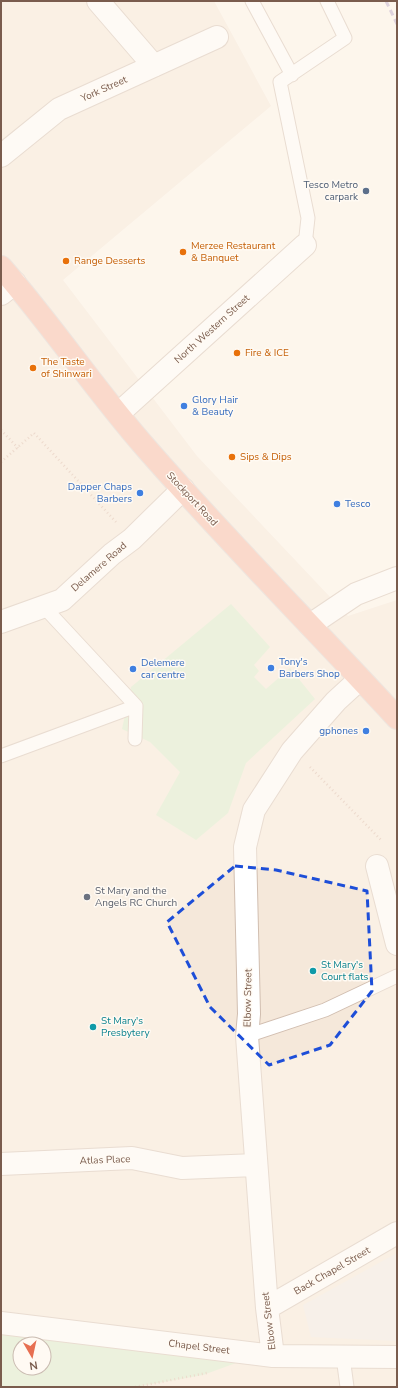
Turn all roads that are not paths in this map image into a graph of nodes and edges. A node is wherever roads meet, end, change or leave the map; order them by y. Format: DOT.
graph roads {
  1 [pos="98,1"];
  2 [pos="252,1"];
  3 [pos="327,1"];
  4 [pos="217,37"];
  5 [pos="154,66"];
  6 [pos="292,75"];
  7 [pos="1,156"];
  8 [pos="305,245"];
  9 [pos="6,281"];
  10 [pos="119,413"];
  11 [pos="183,489"];
  12 [pos="397,578"];
  13 [pos="44,607"];
  14 [pos="1,622"];
  15 [pos="310,625"];
  16 [pos="360,678"];
  17 [pos="136,706"];
  18 [pos="397,718"];
  19 [pos="135,739"];
  20 [pos="1,756"];
  21 [pos="377,866"];
  22 [pos="397,944"];
  23 [pos="397,976"];
  24 [pos="247,1036"];
  25 [pos="1,1164"];
  26 [pos="256,1165"];
  27 [pos="397,1233"];
  28 [pos="267,1308"];
  29 [pos="1,1323"];
  30 [pos="274,1356"];
  31 [pos="343,1357"];
  32 [pos="397,1357"];
  33 [pos="347,1387"];
  1 -- 5 [label="street"];
  2 -- 6 [label="lane"];
  3 -- 6 [label="lane"];
  4 -- 5 [label="street, York Street"];
  5 -- 7 [label="street, York Street"];
  6 -- 8 [label="lane"];
  8 -- 10 [label="street, North Western Street"];
  9 -- 10 [label="highway, Stockport Road"];
  10 -- 11 [label="highway, Stockport Road"];
  11 -- 13 [label="street, Delamere Road"];
  11 -- 15 [label="highway, Stockport Road"];
  12 -- 15 [label="street"];
  13 -- 14 [label="street, Delamere Road"];
  13 -- 17 [label="lane"];
  15 -- 16 [label="highway, Stockport Road"];
  16 -- 18 [label="highway, Stockport Road"];
  16 -- 24 [label="street, Elbow Street"];
  17 -- 19 [label="lane"];
  17 -- 20 [label="lane"];
  21 -- 22 [label="street"];
  23 -- 24 [label="lane"];
  24 -- 26 [label="street, Elbow Street"];
  25 -- 26 [label="street, Atlas Place"];
  26 -- 28 [label="street, Elbow Street"];
  27 -- 28 [label="street, Back Chapel Street"];
  28 -- 30 [label="street, Elbow Street"];
  29 -- 30 [label="street, Chapel Street"];
  30 -- 31 [label="street, Chapel Street"];
  31 -- 32 [label="street, Chapel Street"];
  31 -- 33 [label="lane"];
}
